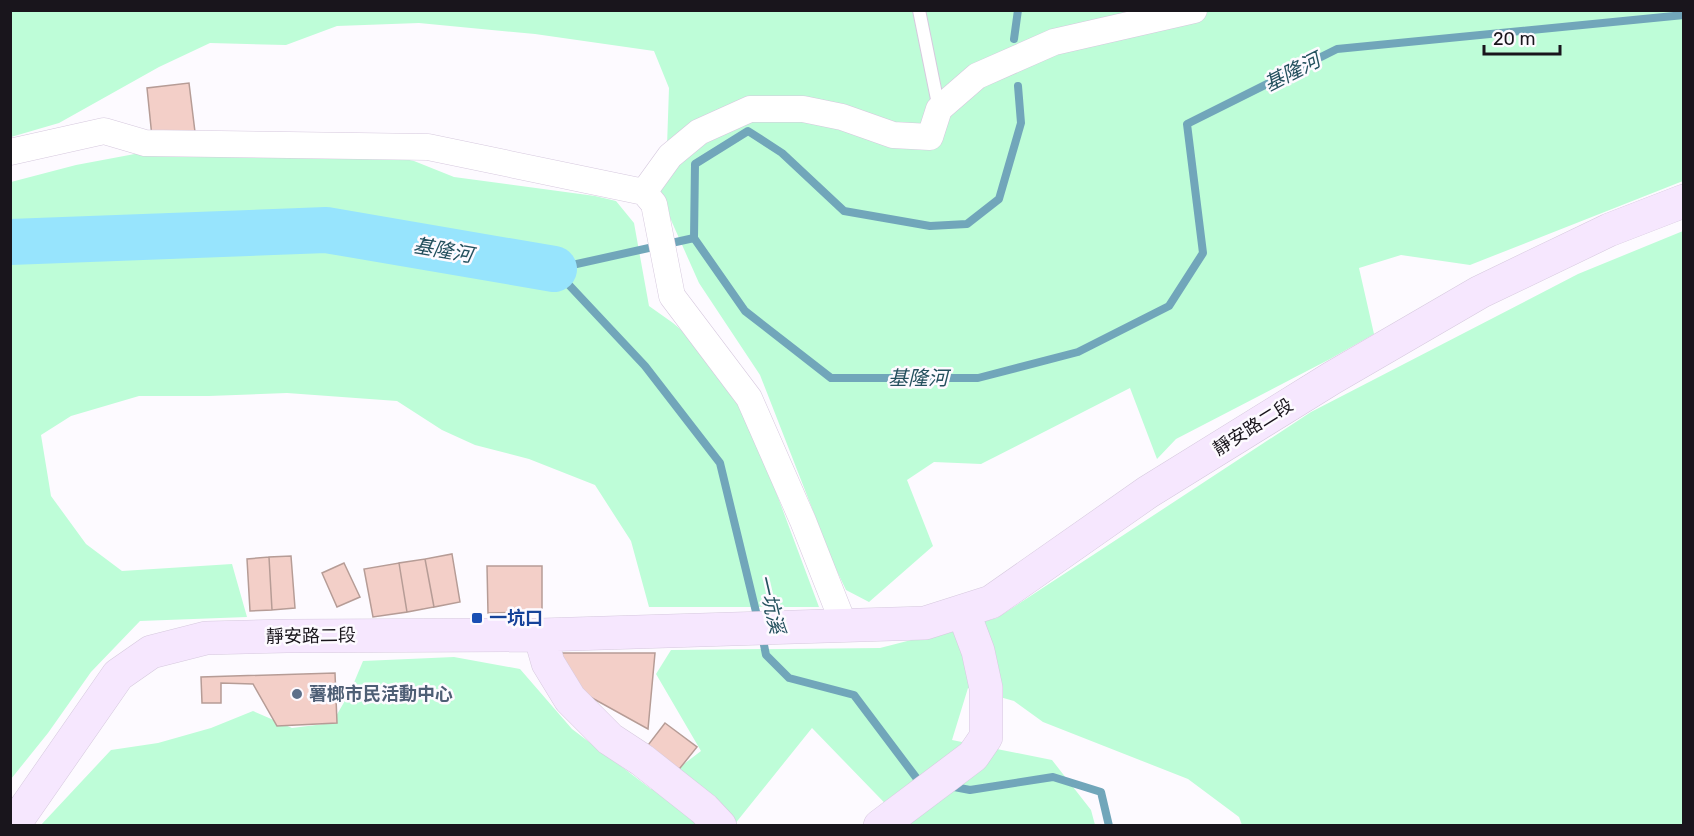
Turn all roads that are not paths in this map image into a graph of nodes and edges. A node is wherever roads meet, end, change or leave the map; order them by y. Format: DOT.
graph roads {
  1 [pos="919,10"];
  2 [pos="1194,10"];
  3 [pos="939,109"];
  4 [pos="10,152"];
  5 [pos="649,198"];
  6 [pos="1683,201"];
  7 [pos="963,611"];
  8 [pos="833,626"];
  9 [pos="540,635"];
  10 [pos="884,823"];
  11 [pos="13,825"];
  12 [pos="720,825"];
  1 -- 3 [label="lane"];
  2 -- 3 [label="street"];
  3 -- 5 [label="street"];
  4 -- 5 [label="street"];
  5 -- 8 [label="street"];
  6 -- 7 [label="main road, 靜安路二段"];
  7 -- 8 [label="main road, 靜安路二段"];
  7 -- 10 [label="main road"];
  8 -- 9 [label="main road, 靜安路二段"];
  9 -- 11 [label="main road, 靜安路二段"];
  9 -- 12 [label="main road"];
}
